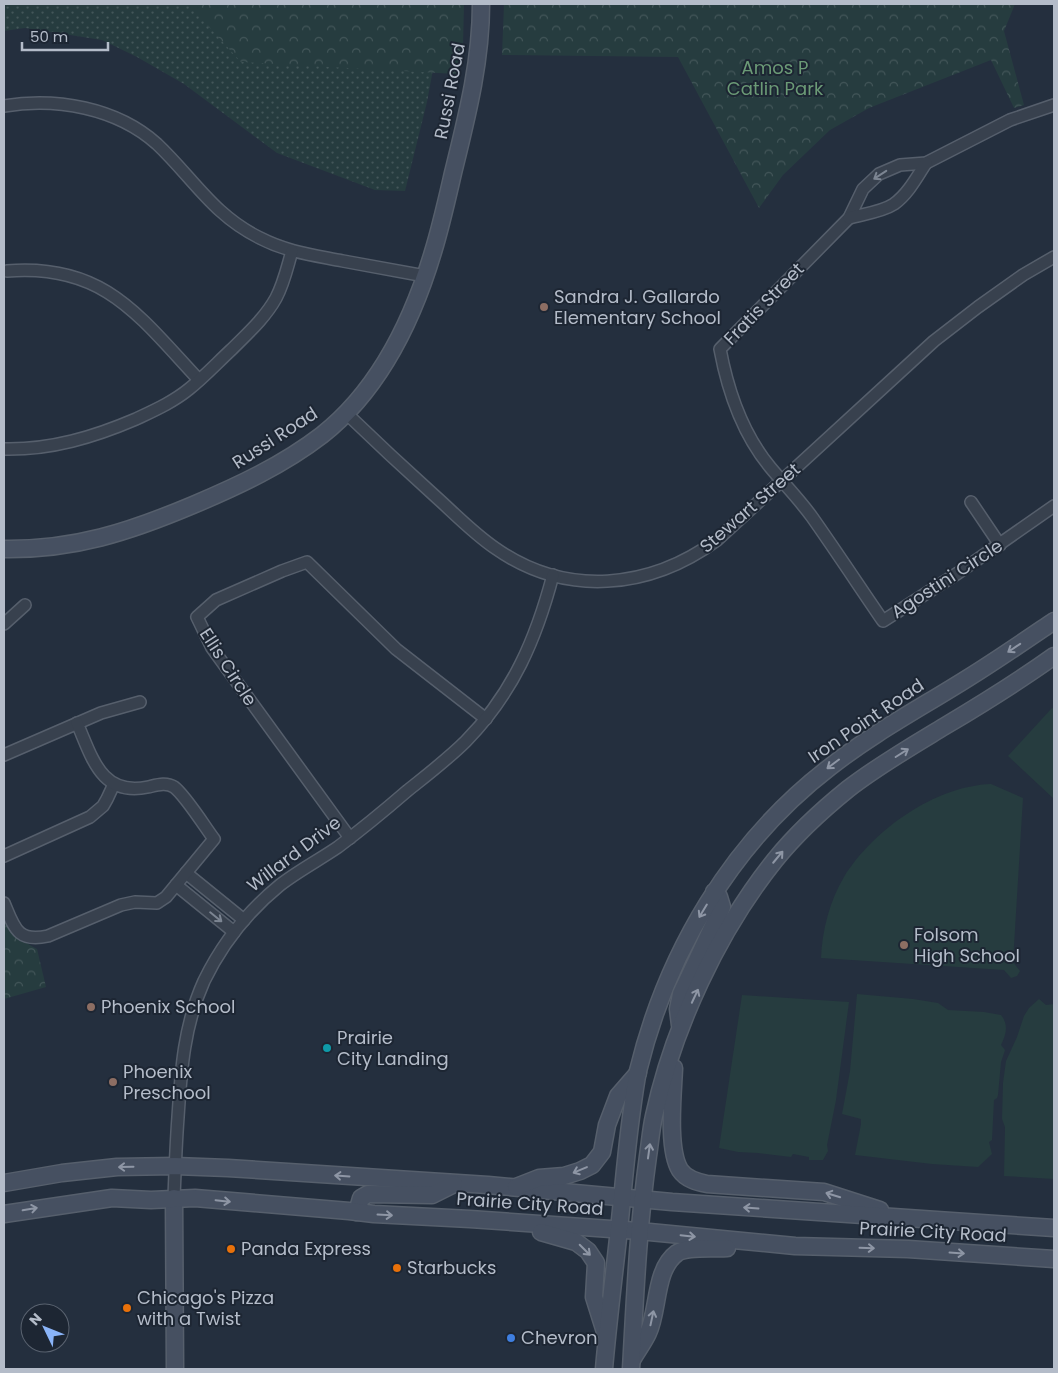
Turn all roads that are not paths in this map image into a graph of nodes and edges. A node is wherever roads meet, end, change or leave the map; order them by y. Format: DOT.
graph roads {
  1 [pos="481,4"];
  2 [pos="1054,105"];
  3 [pos="4,106"];
  4 [pos="926,163"];
  5 [pos="849,218"];
  6 [pos="292,251"];
  7 [pos="1054,257"];
  8 [pos="6,271"];
  9 [pos="425,276"];
  10 [pos="199,380"];
  11 [pos="346,413"];
  12 [pos="4,449"];
  13 [pos="782,481"];
  14 [pos="971,502"];
  15 [pos="1054,506"];
  16 [pos="1000,545"];
  17 [pos="4,549"];
  18 [pos="553,575"];
  19 [pos="25,606"];
  20 [pos="1054,621"];
  21 [pos="4,624"];
  22 [pos="1054,656"];
  23 [pos="140,702"];
  24 [pos="486,719"];
  25 [pos="77,723"];
  26 [pos="4,755"];
  27 [pos="114,784"];
  28 [pos="350,838"];
  29 [pos="4,856"];
  30 [pos="186,873"];
  31 [pos="176,885"];
  32 [pos="714,892"];
  33 [pos="4,903"];
  34 [pos="244,920"];
  35 [pos="234,932"];
  36 [pos="680,1027"];
  37 [pos="674,1044"];
  38 [pos="638,1073"];
  39 [pos="175,1166"];
  40 [pos="4,1184"];
  41 [pos="456,1184"];
  42 [pos="513,1188"];
  43 [pos="174,1198"];
  44 [pos="622,1198"];
  45 [pos="642,1200"];
  46 [pos="357,1212"];
  47 [pos="4,1214"];
  48 [pos="896,1216"];
  49 [pos="508,1221"];
  50 [pos="1054,1228"];
  51 [pos="619,1230"];
  52 [pos="639,1231"];
  53 [pos="795,1246"];
  54 [pos="1054,1259"];
  55 [pos="607,1339"];
  56 [pos="631,1365"];
  57 [pos="175,1369"];
  58 [pos="604,1369"];
  1 -- 9 [label="main road, Russi Road"];
  2 -- 4 [label="street, Fratis Street"];
  3 -- 6 [label="street"];
  4 -- 5 [label="street, Fratis Street"];
  4 -- 5 [label="street, Fratis Street, one-way"];
  5 -- 13 [label="street, Fratis Street"];
  6 -- 9 [label="street"];
  6 -- 10 [label="street"];
  7 -- 13 [label="street, Stewart Street"];
  8 -- 10 [label="street"];
  9 -- 11 [label="main road, Russi Road"];
  10 -- 12 [label="street"];
  11 -- 17 [label="main road, Russi Road"];
  11 -- 18 [label="street, Stewart Street"];
  13 -- 16 [label="street, Agostini Circle"];
  13 -- 18 [label="street, Stewart Street"];
  14 -- 16 [label="street"];
  15 -- 16 [label="street, Agostini Circle"];
  18 -- 24 [label="street, Willard Drive"];
  19 -- 21 [label="street"];
  20 -- 32 [label="main road, Iron Point Road, one-way"];
  36 -- 22 [label="main road, one-way"];
  23 -- 25 [label="street"];
  24 -- 28 [label="street, Willard Drive"];
  24 -- 28 [label="street, Ellis Circle"];
  25 -- 26 [label="street"];
  25 -- 27 [label="street"];
  27 -- 29 [label="street"];
  27 -- 30 [label="street"];
  28 -- 34 [label="street, Willard Drive"];
  30 -- 31 [label="street"];
  30 -- 34 [label="street"];
  31 -- 33 [label="street"];
  31 -- 35 [label="street, one-way"];
  32 -- 36 [label="main road"];
  32 -- 38 [label="main road, Iron Point Road, one-way"];
  34 -- 35 [label="street, Willard Drive"];
  35 -- 39 [label="street, Willard Drive"];
  36 -- 37 [label="main road"];
  45 -- 37 [label="main road, one-way"];
  48 -- 37 [label="main road, one-way"];
  38 -- 42 [label="main road, one-way"];
  38 -- 44 [label="main road, Iron Point Road"];
  39 -- 40 [label="main road, Prairie City Road, one-way"];
  41 -- 39 [label="main road, Prairie City Road, one-way"];
  39 -- 43 [label="street, Willard Drive"];
  41 -- 42 [label="main road, Prairie City Road"];
  41 -- 46 [label="main road"];
  42 -- 44 [label="main road, Prairie City Road"];
  43 -- 46 [label="main road, Prairie City Road, one-way"];
  47 -- 43 [label="main road, Prairie City Road, one-way"];
  43 -- 57 [label="main road, Willard Drive"];
  44 -- 45 [label="main road, Prairie City Road"];
  44 -- 51 [label="main road, Iron Point Road"];
  48 -- 45 [label="main road, Prairie City Road, one-way"];
  45 -- 52 [label="main road"];
  46 -- 49 [label="main road, Prairie City Road, one-way"];
  48 -- 50 [label="main road, Prairie City Road"];
  49 -- 51 [label="main road, Prairie City Road"];
  49 -- 55 [label="main road, one-way"];
  51 -- 52 [label="main road, Prairie City Road"];
  51 -- 55 [label="main road, Iron Point Road"];
  52 -- 53 [label="main road, Prairie City Road, one-way"];
  52 -- 56 [label="main road"];
  53 -- 54 [label="main road, Prairie City Road, one-way"];
  56 -- 53 [label="main road, one-way"];
  55 -- 58 [label="main road, Iron Point Road"];
}
